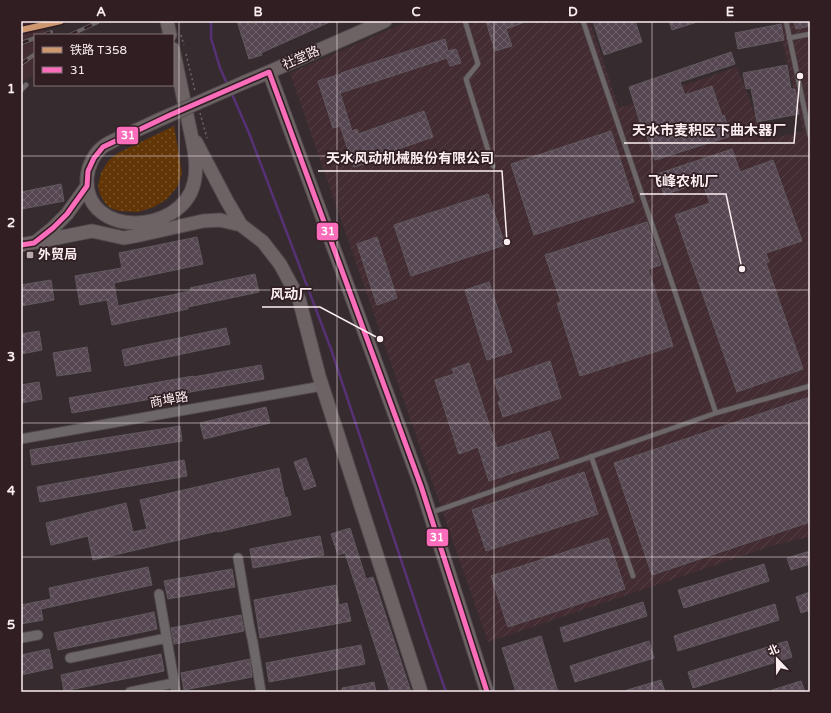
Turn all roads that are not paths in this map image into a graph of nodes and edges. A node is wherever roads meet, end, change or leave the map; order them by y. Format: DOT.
graph roads {
  1 [pos="167,21"];
  2 [pos="385,21"];
  3 [pos="465,21"];
  4 [pos="583,21"];
  5 [pos="786,21"];
  6 [pos="175,32"];
  7 [pos="810,34"];
  8 [pos="789,38"];
  9 [pos="174,54"];
  10 [pos="269,72"];
  11 [pos="26,85"];
  12 [pos="21,90"];
  13 [pos="190,130"];
  14 [pos="810,136"];
  15 [pos="493,166"];
  16 [pos="87,186"];
  17 [pos="112,220"];
  18 [pos="241,225"];
  19 [pos="92,231"];
  20 [pos="34,243"];
  21 [pos="21,245"];
  22 [pos="322,386"];
  23 [pos="810,386"];
  24 [pos="716,413"];
  25 [pos="21,440"];
  26 [pos="591,456"];
  27 [pos="430,513"];
  28 [pos="238,558"];
  29 [pos="633,576"];
  30 [pos="159,594"];
  31 [pos="38,635"];
  32 [pos="21,638"];
  33 [pos="167,638"];
  34 [pos="70,658"];
  35 [pos="175,688"];
  36 [pos="130,692"];
  37 [pos="261,692"];
  38 [pos="421,692"];
  39 [pos="487,692"];
  1 -- 6 [label="main road"];
  2 -- 10 [label="main road, 社堂路"];
  3 -- 15 [label="lane"];
  4 -- 24 [label="lane"];
  5 -- 8 [label="lane"];
  7 -- 8 [label="lane"];
  8 -- 14 [label="lane"];
  9 -- 13 [label="main road"];
  10 -- 16 [label="main road, 社堂路, bridge"];
  10 -- 27 [label="main road"];
  11 -- 12 [label="lane"];
  13 -- 17 [label="main road"];
  13 -- 18 [label="main road"];
  16 -- 17 [label="main road"];
  16 -- 20 [label="main road"];
  17 -- 19 [label="main road"];
  18 -- 19 [label="main road"];
  18 -- 22 [label="main road"];
  19 -- 20 [label="main road"];
  20 -- 21 [label="main road"];
  22 -- 25 [label="street, 商埠路"];
  22 -- 38 [label="main road"];
  23 -- 24 [label="lane"];
  24 -- 26 [label="lane"];
  26 -- 27 [label="lane"];
  26 -- 29 [label="lane"];
  27 -- 39 [label="main road"];
  28 -- 37 [label="street"];
  30 -- 33 [label="street"];
  31 -- 32 [label="street"];
  33 -- 34 [label="street"];
  33 -- 35 [label="street"];
  35 -- 36 [label="street"];
}
